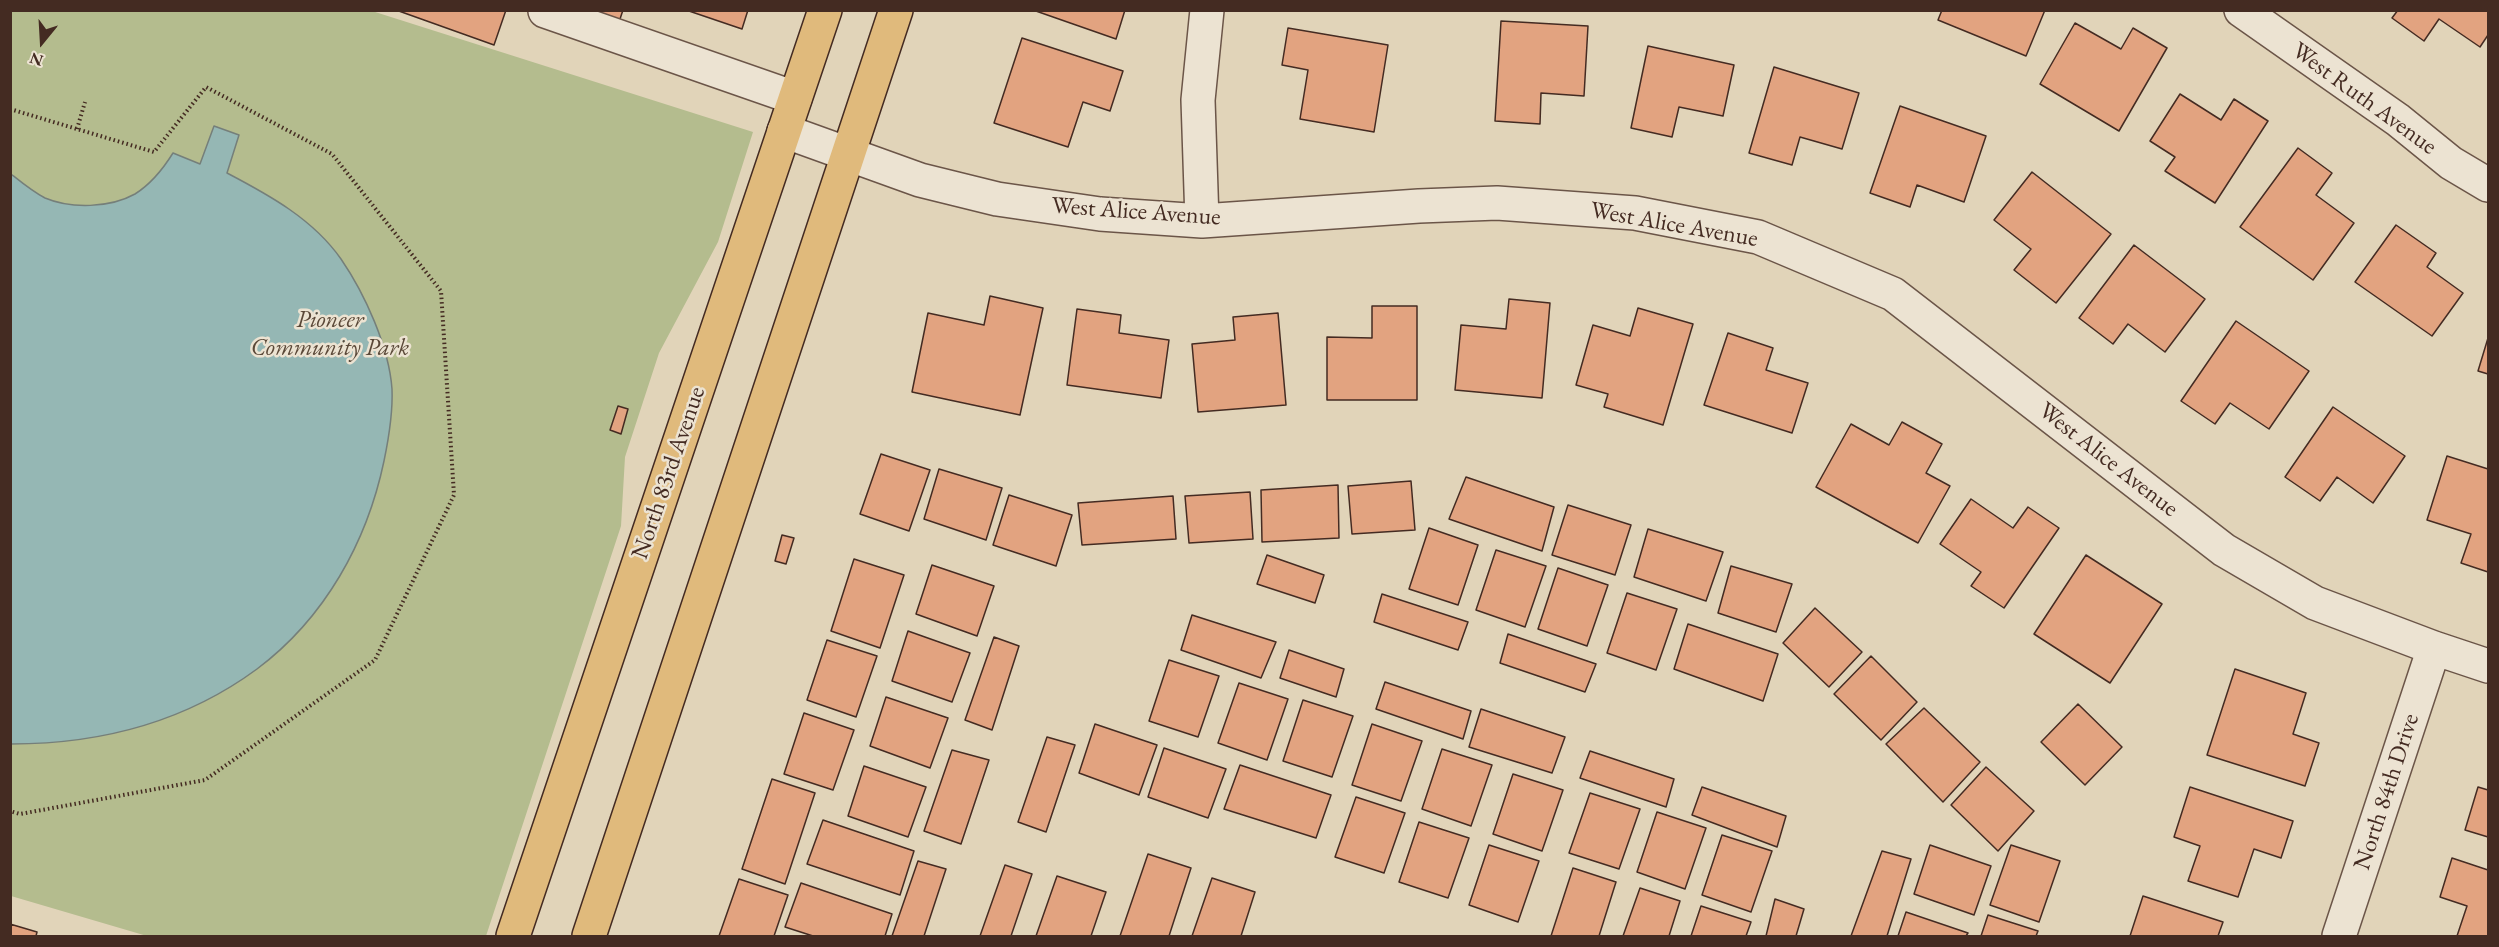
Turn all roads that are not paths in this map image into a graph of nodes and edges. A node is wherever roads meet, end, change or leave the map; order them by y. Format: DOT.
graph roads {
  1 [pos="825,10"];
  2 [pos="896,10"];
  3 [pos="1207,10"];
  4 [pos="2241,10"];
  5 [pos="545,11"];
  6 [pos="795,98"];
  7 [pos="784,131"];
  8 [pos="848,153"];
  9 [pos="2488,185"];
  10 [pos="1202,221"];
  11 [pos="2434,648"];
  12 [pos="2488,666"];
  13 [pos="513,936"];
  14 [pos="589,936"];
  15 [pos="2339,936"];
  1 -- 6 [label="main road, North 83rd Avenue"];
  2 -- 8 [label="main road"];
  3 -- 10 [label="street"];
  4 -- 9 [label="street, West Ruth Avenue"];
  5 -- 6 [label="street"];
  6 -- 7 [label="main road, North 83rd Avenue"];
  7 -- 8 [label="street, West Alice Avenue"];
  7 -- 13 [label="main road, North 83rd Avenue"];
  8 -- 10 [label="street, West Alice Avenue"];
  8 -- 14 [label="main road"];
  10 -- 11 [label="street, West Alice Avenue"];
  11 -- 12 [label="street, West Alice Avenue"];
  11 -- 15 [label="street, North 84th Drive"];
}
